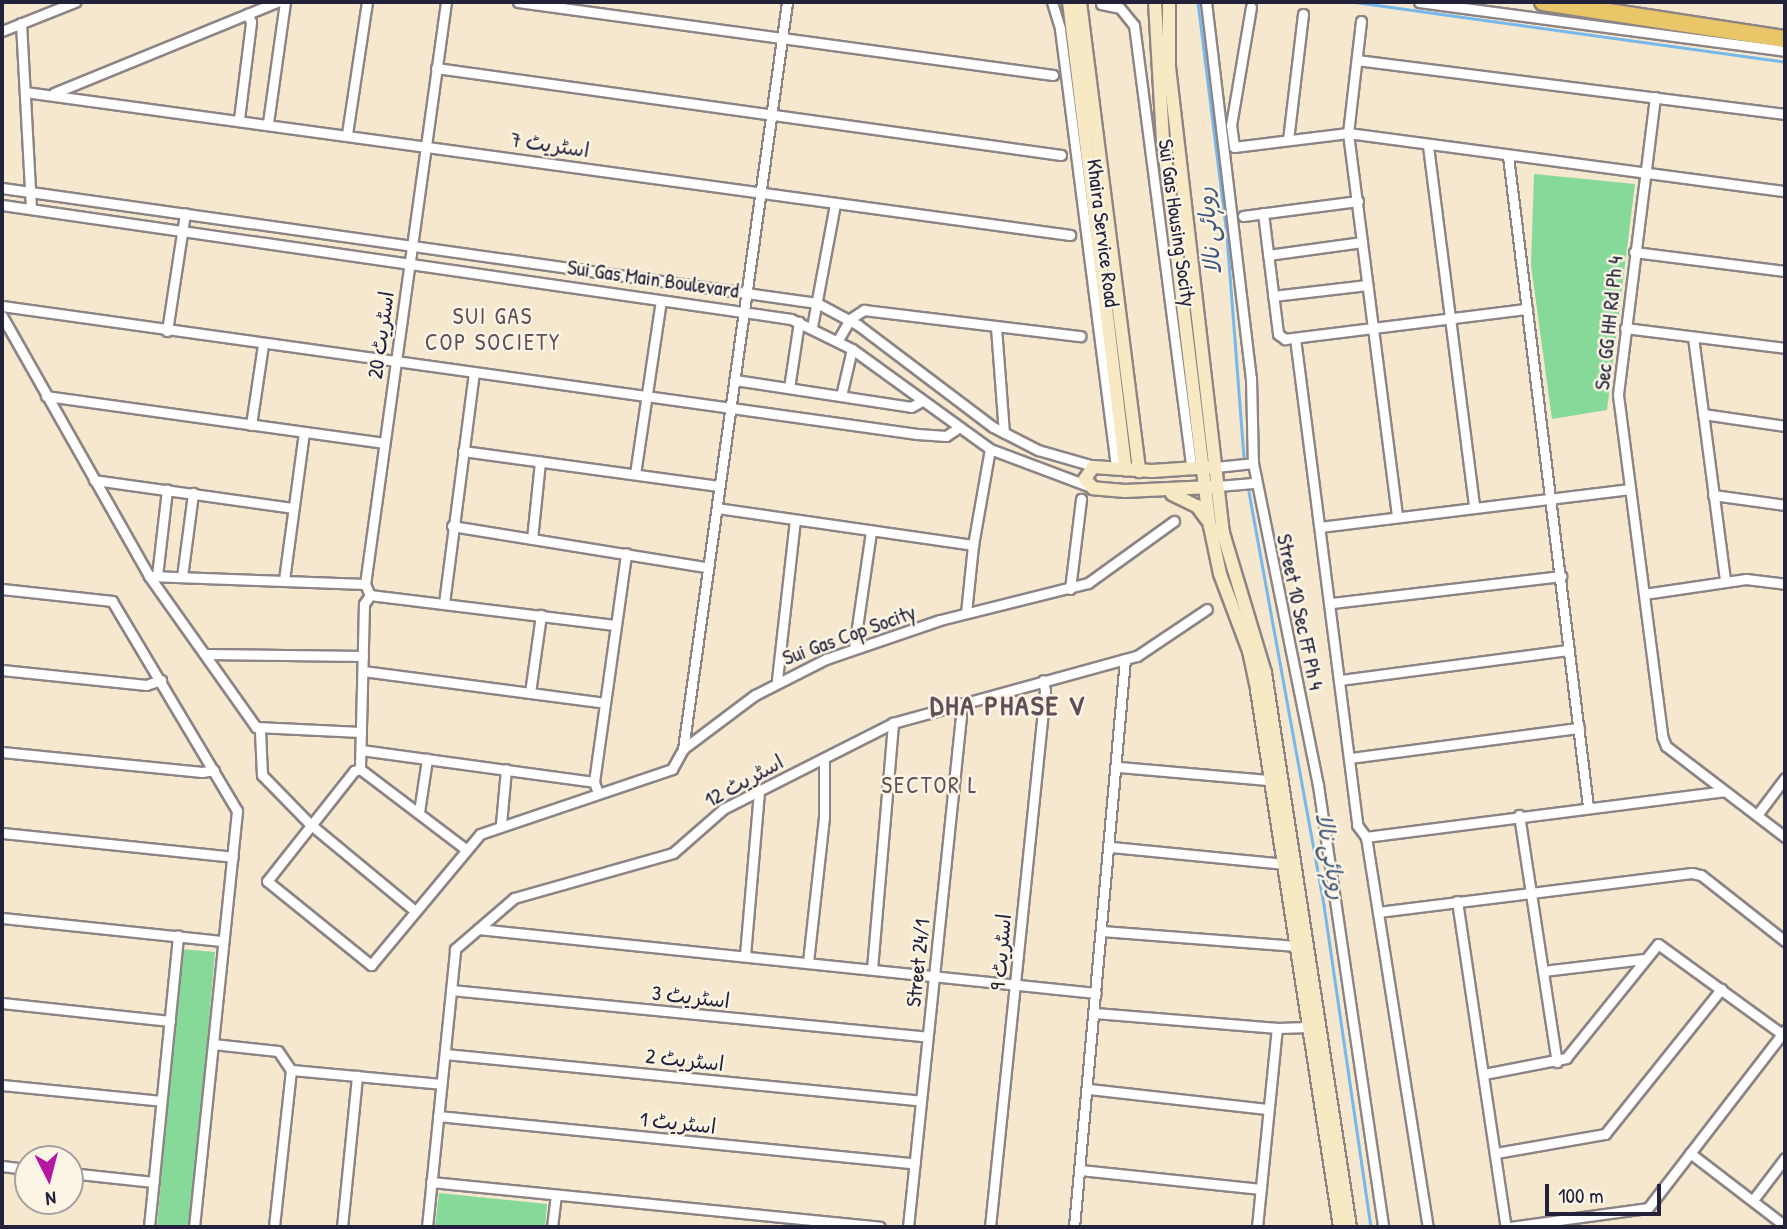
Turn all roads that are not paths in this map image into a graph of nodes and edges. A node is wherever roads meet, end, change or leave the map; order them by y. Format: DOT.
graph roads {
  1 [pos="75,2"];
  2 [pos="277,2"];
  3 [pos="285,2"];
  4 [pos="367,2"];
  5 [pos="446,2"];
  6 [pos="518,2"];
  7 [pos="787,2"];
  8 [pos="1052,2"];
  9 [pos="1069,2"];
  10 [pos="1080,2"];
  11 [pos="1155,2"];
  12 [pos="1169,2"];
  13 [pos="1206,2"];
  14 [pos="1419,2"];
  15 [pos="1543,2"];
  16 [pos="1101,4"];
  17 [pos="1251,8"];
  18 [pos="248,14"];
  19 [pos="1303,14"];
  20 [pos="1361,21"];
  21 [pos="21,23"];
  22 [pos="2,31"];
  23 [pos="782,39"];
  24 [pos="1785,39"];
  25 [pos="1785,51"];
  26 [pos="1357,60"];
  27 [pos="1163,67"];
  28 [pos="436,68"];
  29 [pos="1053,75"];
  30 [pos="25,92"];
  31 [pos="53,94"];
  32 [pos="1655,97"];
  33 [pos="1785,114"];
  34 [pos="772,116"];
  35 [pos="239,119"];
  36 [pos="268,123"];
  37 [pos="1348,133"];
  38 [pos="347,134"];
  39 [pos="1288,140"];
  40 [pos="425,146"];
  41 [pos="1429,146"];
  42 [pos="1061,155"];
  43 [pos="1508,156"];
  44 [pos="1644,172"];
  45 [pos="2,188"];
  46 [pos="1785,191"];
  47 [pos="31,192"];
  48 [pos="760,192"];
  49 [pos="1358,201"];
  50 [pos="835,204"];
  51 [pos="2,205"];
  52 [pos="31,209"];
  53 [pos="184,213"];
  54 [pos="1263,213"];
  55 [pos="1243,216"];
  56 [pos="182,231"];
  57 [pos="1070,235"];
  58 [pos="1362,242"];
  59 [pos="411,245"];
  60 [pos="1634,252"];
  61 [pos="1268,255"];
  62 [pos="409,265"];
  63 [pos="1785,271"];
  64 [pos="594,272"];
  65 [pos="1367,285"];
  66 [pos="593,290"];
  67 [pos="746,292"];
  68 [pos="1273,296"];
  69 [pos="661,301"];
  70 [pos="817,303"];
  71 [pos="2,306"];
  72 [pos="1527,309"];
  73 [pos="744,311"];
  74 [pos="2,316"];
  75 [pos="1451,319"];
  76 [pos="850,320"];
  77 [pos="799,321"];
  78 [pos="812,327"];
  79 [pos="996,327"];
  80 [pos="1625,328"];
  81 [pos="1373,329"];
  82 [pos="167,331"];
  83 [pos="1080,336"];
  84 [pos="1693,337"];
  85 [pos="1295,338"];
  86 [pos="838,340"];
  87 [pos="262,345"];
  88 [pos="1785,348"];
  89 [pos="852,349"];
  90 [pos="395,363"];
  91 [pos="474,373"];
  92 [pos="735,380"];
  93 [pos="789,388"];
  94 [pos="46,396"];
  95 [pos="841,396"];
  96 [pos="647,397"];
  97 [pos="922,401"];
  98 [pos="731,409"];
  99 [pos="1703,414"];
  100 [pos="251,425"];
  101 [pos="1785,426"];
  102 [pos="958,428"];
  103 [pos="304,432"];
  104 [pos="1004,433"];
  105 [pos="384,443"];
  106 [pos="990,449"];
  107 [pos="463,451"];
  108 [pos="540,461"];
  109 [pos="1250,463"];
  110 [pos="1097,467"];
  111 [pos="1203,468"];
  112 [pos="1127,470"];
  113 [pos="635,474"];
  114 [pos="94,480"];
  115 [pos="1254,483"];
  116 [pos="719,486"];
  117 [pos="1218,486"];
  118 [pos="1093,488"];
  119 [pos="1630,489"];
  120 [pos="167,490"];
  121 [pos="1158,491"];
  122 [pos="193,493"];
  123 [pos="1713,495"];
  124 [pos="1552,498"];
  125 [pos="1081,499"];
  126 [pos="1785,505"];
  127 [pos="1474,507"];
  128 [pos="293,508"];
  129 [pos="717,508"];
  130 [pos="1397,517"];
  131 [pos="795,520"];
  132 [pos="1174,521"];
  133 [pos="452,526"];
  134 [pos="1210,526"];
  135 [pos="1320,527"];
  136 [pos="871,531"];
  137 [pos="532,539"];
  138 [pos="973,545"];
  139 [pos="626,553"];
  140 [pos="706,566"];
  141 [pos="153,576"];
  142 [pos="1561,576"];
  143 [pos="182,577"];
  144 [pos="284,580"];
  145 [pos="1725,580"];
  146 [pos="365,584"];
  147 [pos="1785,584"];
  148 [pos="2,589"];
  149 [pos="1070,589"];
  150 [pos="1644,594"];
  151 [pos="370,595"];
  152 [pos="444,603"];
  153 [pos="1332,603"];
  154 [pos="1207,609"];
  155 [pos="966,613"];
  156 [pos="541,615"];
  157 [pos="614,625"];
  158 [pos="854,648"];
  159 [pos="1569,650"];
  160 [pos="206,654"];
  161 [pos="363,656"];
  162 [pos="1125,659"];
  163 [pos="2,670"];
  164 [pos="363,671"];
  165 [pos="161,680"];
  166 [pos="777,680"];
  167 [pos="1043,680"];
  168 [pos="1340,680"];
  169 [pos="530,693"];
  170 [pos="605,703"];
  171 [pos="959,703"];
  172 [pos="893,723"];
  173 [pos="1579,728"];
  174 [pos="260,731"];
  175 [pos="361,732"];
  176 [pos="683,749"];
  177 [pos="361,750"];
  178 [pos="2,752"];
  179 [pos="824,758"];
  180 [pos="1350,758"];
  181 [pos="427,759"];
  182 [pos="1118,767"];
  183 [pos="360,769"];
  184 [pos="506,769"];
  185 [pos="214,770"];
  186 [pos="1785,778"];
  187 [pos="1276,781"];
  188 [pos="594,782"];
  189 [pos="759,791"];
  190 [pos="1723,791"];
  191 [pos="598,793"];
  192 [pos="1588,807"];
  193 [pos="419,812"];
  194 [pos="1519,815"];
  195 [pos="1757,816"];
  196 [pos="310,824"];
  197 [pos="501,824"];
  198 [pos="2,833"];
  199 [pos="1366,837"];
  200 [pos="1785,837"];
  201 [pos="1111,847"];
  202 [pos="464,848"];
  203 [pos="233,857"];
  204 [pos="1283,864"];
  205 [pos="1531,892"];
  206 [pos="1457,901"];
  207 [pos="415,911"];
  208 [pos="1378,912"];
  209 [pos="2,918"];
  210 [pos="478,929"];
  211 [pos="1102,931"];
  212 [pos="178,935"];
  213 [pos="222,941"];
  214 [pos="1785,941"];
  215 [pos="1296,946"];
  216 [pos="745,955"];
  217 [pos="1644,959"];
  218 [pos="808,962"];
  219 [pos="872,969"];
  220 [pos="1543,971"];
  221 [pos="934,975"];
  222 [pos="1016,983"];
  223 [pos="1721,989"];
  224 [pos="451,990"];
  225 [pos="1096,993"];
  226 [pos="2,1003"];
  227 [pos="1095,1013"];
  228 [pos="170,1021"];
  229 [pos="1309,1027"];
  230 [pos="1277,1028"];
  231 [pos="1784,1032"];
  232 [pos="927,1037"];
  233 [pos="212,1044"];
  234 [pos="445,1054"];
  235 [pos="1557,1062"];
  236 [pos="291,1070"];
  237 [pos="1484,1074"];
  238 [pos="357,1076"];
  239 [pos="441,1084"];
  240 [pos="2,1085"];
  241 [pos="1089,1089"];
  242 [pos="161,1101"];
  243 [pos="921,1101"];
  244 [pos="1267,1109"];
  245 [pos="438,1116"];
  246 [pos="1496,1153"];
  247 [pos="1690,1153"];
  248 [pos="1785,1158"];
  249 [pos="915,1164"];
  250 [pos="1080,1170"];
  251 [pos="84,1175"];
  252 [pos="154,1182"];
  253 [pos="431,1182"];
  254 [pos="1261,1189"];
  255 [pos="556,1195"];
  256 [pos="1753,1200"];
  257 [pos="1586,1216"];
  258 [pos="1785,1226"];
  259 [pos="149,1227"];
  260 [pos="194,1227"];
  261 [pos="274,1227"];
  262 [pos="342,1227"];
  263 [pos="427,1227"];
  264 [pos="552,1227"];
  265 [pos="880,1227"];
  266 [pos="908,1227"];
  267 [pos="990,1227"];
  268 [pos="1074,1227"];
  269 [pos="1257,1227"];
  270 [pos="1340,1227"];
  271 [pos="1350,1227"];
  272 [pos="1383,1227"];
  273 [pos="1427,1227"];
  274 [pos="1508,1227"];
  275 [pos="1588,1227"];
  1 -- 21 [label="street"];
  2 -- 18 [label="street"];
  3 -- 36 [label="street"];
  4 -- 38 [label="street"];
  5 -- 28 [label="street, اسٹریٹ 20"];
  6 -- 23 [label="street"];
  7 -- 23 [label="street"];
  8 -- 112 [label="street, Khaira Service Road"];
  9 -- 112 [label="main road"];
  10 -- 112 [label="main road"];
  11 -- 27 [label="main road"];
  12 -- 27 [label="main road"];
  13 -- 109 [label="street, Street 10 Sec FF Ph 4"];
  14 -- 25 [label="street"];
  15 -- 24 [label="highway"];
  16 -- 111 [label="street, Sui Gas Housing Socity"];
  17 -- 39 [label="street"];
  18 -- 31 [label="street"];
  18 -- 35 [label="street"];
  19 -- 39 [label="street"];
  20 -- 26 [label="street"];
  21 -- 22 [label="street"];
  21 -- 30 [label="street"];
  23 -- 29 [label="street"];
  23 -- 34 [label="street"];
  26 -- 32 [label="street"];
  26 -- 37 [label="street"];
  27 -- 111 [label="main road"];
  28 -- 34 [label="street"];
  28 -- 40 [label="street, اسٹریٹ 20"];
  30 -- 31 [label="street, اسٹریٹ 7"];
  30 -- 47 [label="street"];
  31 -- 35 [label="street, اسٹریٹ 7"];
  32 -- 33 [label="street"];
  32 -- 44 [label="street, Sec GG HH Rd Ph 4"];
  34 -- 42 [label="street"];
  34 -- 48 [label="street"];
  35 -- 36 [label="street, اسٹریٹ 7"];
  36 -- 38 [label="street, اسٹریٹ 7"];
  37 -- 39 [label="street"];
  37 -- 41 [label="street"];
  37 -- 49 [label="street"];
  38 -- 40 [label="street, اسٹریٹ 7"];
  40 -- 48 [label="street, اسٹریٹ 7"];
  40 -- 59 [label="street, اسٹریٹ 20"];
  41 -- 43 [label="street"];
  41 -- 75 [label="street"];
  43 -- 44 [label="street"];
  43 -- 72 [label="street"];
  44 -- 46 [label="street"];
  44 -- 60 [label="street, Sec GG HH Rd Ph 4"];
  45 -- 47 [label="street, Sui Gas Main Boulevard"];
  47 -- 52 [label="street"];
  47 -- 53 [label="street, Sui Gas Main Boulevard"];
  48 -- 50 [label="street, اسٹریٹ 7"];
  48 -- 67 [label="street"];
  49 -- 54 [label="street"];
  49 -- 58 [label="street"];
  50 -- 57 [label="street, اسٹریٹ 7"];
  50 -- 70 [label="street"];
  51 -- 52 [label="street, Sui Gas Main Boulevard"];
  52 -- 56 [label="street, Sui Gas Main Boulevard"];
  53 -- 56 [label="street"];
  53 -- 59 [label="street, Sui Gas Main Boulevard"];
  54 -- 55 [label="street"];
  54 -- 61 [label="street"];
  56 -- 62 [label="street, Sui Gas Main Boulevard"];
  56 -- 82 [label="street"];
  58 -- 61 [label="street"];
  58 -- 65 [label="street"];
  59 -- 62 [label="street, اسٹریٹ 20"];
  59 -- 64 [label="street, Sui Gas Main Boulevard"];
  60 -- 63 [label="street"];
  60 -- 80 [label="street, Sec GG HH Rd Ph 4"];
  61 -- 68 [label="street"];
  62 -- 66 [label="street, Sui Gas Main Boulevard"];
  62 -- 90 [label="street, اسٹریٹ 20"];
  64 -- 66 [label="street"];
  64 -- 67 [label="street, Sui Gas Main Boulevard"];
  65 -- 68 [label="street"];
  65 -- 81 [label="street"];
  66 -- 69 [label="street, Sui Gas Main Boulevard"];
  67 -- 70 [label="street, Sui Gas Main Boulevard"];
  67 -- 73 [label="street"];
  68 -- 85 [label="street"];
  69 -- 73 [label="street, Sui Gas Main Boulevard"];
  69 -- 96 [label="street"];
  70 -- 76 [label="street, Sui Gas Main Boulevard"];
  70 -- 78 [label="street"];
  71 -- 82 [label="street"];
  72 -- 75 [label="street"];
  72 -- 124 [label="street"];
  73 -- 77 [label="street, Sui Gas Main Boulevard"];
  73 -- 92 [label="street"];
  74 -- 94 [label="street"];
  75 -- 81 [label="street"];
  75 -- 127 [label="street"];
  76 -- 79 [label="street"];
  76 -- 86 [label="street"];
  76 -- 104 [label="street, Sui Gas Main Boulevard"];
  77 -- 78 [label="street, Sui Gas Main Boulevard"];
  77 -- 93 [label="street"];
  78 -- 86 [label="street, Sui Gas Main Boulevard"];
  79 -- 83 [label="street"];
  79 -- 104 [label="street"];
  80 -- 84 [label="street"];
  80 -- 119 [label="street, Sec GG HH Rd Ph 4"];
  81 -- 85 [label="street"];
  81 -- 130 [label="street"];
  82 -- 87 [label="street"];
  84 -- 88 [label="street"];
  84 -- 99 [label="street"];
  85 -- 135 [label="street"];
  86 -- 89 [label="street, Sui Gas Main Boulevard"];
  87 -- 90 [label="street"];
  87 -- 100 [label="street"];
  89 -- 95 [label="street"];
  89 -- 97 [label="street, Sui Gas Main Boulevard"];
  90 -- 91 [label="street"];
  90 -- 105 [label="street, اسٹریٹ 20"];
  91 -- 96 [label="street"];
  91 -- 107 [label="street"];
  92 -- 93 [label="street"];
  92 -- 98 [label="street"];
  93 -- 95 [label="street"];
  94 -- 100 [label="street"];
  94 -- 114 [label="street"];
  95 -- 97 [label="street"];
  96 -- 98 [label="street"];
  96 -- 113 [label="street"];
  97 -- 102 [label="street, Sui Gas Main Boulevard"];
  98 -- 102 [label="street"];
  98 -- 116 [label="street"];
  99 -- 101 [label="street"];
  99 -- 123 [label="street"];
  100 -- 103 [label="street"];
  102 -- 106 [label="street, Sui Gas Main Boulevard"];
  103 -- 105 [label="street"];
  103 -- 128 [label="street"];
  104 -- 110 [label="street, Sui Gas Main Boulevard"];
  105 -- 146 [label="street, اسٹریٹ 20"];
  106 -- 118 [label="street, Sui Gas Main Boulevard"];
  106 -- 138 [label="street"];
  107 -- 108 [label="street"];
  107 -- 133 [label="street"];
  108 -- 113 [label="street"];
  108 -- 137 [label="street"];
  109 -- 111 [label="street, Sui Gas Main Boulevard"];
  109 -- 115 [label="street, Street 10 Sec FF Ph 4"];
  110 -- 112 [label="main road, Sui Gas Main Boulevard"];
  110 -- 118 [label="main road"];
  111 -- 112 [label="main road, Sui Gas Main Boulevard"];
  111 -- 117 [label="main road"];
  113 -- 116 [label="street"];
  114 -- 120 [label="street"];
  114 -- 141 [label="street"];
  115 -- 117 [label="street, Sui Gas Main Boulevard"];
  115 -- 272 [label="street, Street 10 Sec FF Ph 4"];
  116 -- 129 [label="street"];
  117 -- 121 [label="main road, Sui Gas Main Boulevard"];
  117 -- 134 [label="main road"];
  117 -- 187 [label="main road"];
  118 -- 121 [label="main road, Sui Gas Main Boulevard"];
  119 -- 124 [label="street"];
  119 -- 150 [label="street, Sec GG HH Rd Ph 4"];
  120 -- 122 [label="street"];
  120 -- 141 [label="street"];
  121 -- 134 [label="main road"];
  122 -- 128 [label="street"];
  122 -- 143 [label="street"];
  123 -- 126 [label="street"];
  123 -- 145 [label="street"];
  124 -- 127 [label="street"];
  124 -- 142 [label="street"];
  125 -- 149 [label="street"];
  127 -- 130 [label="street"];
  128 -- 144 [label="street"];
  129 -- 131 [label="street"];
  129 -- 140 [label="street"];
  130 -- 135 [label="street"];
  131 -- 136 [label="street"];
  131 -- 166 [label="street"];
  132 -- 149 [label="street, Sui Gas Cop Socity"];
  133 -- 137 [label="street"];
  133 -- 152 [label="street"];
  134 -- 187 [label="main road"];
  135 -- 153 [label="street"];
  136 -- 138 [label="street"];
  136 -- 158 [label="street"];
  137 -- 139 [label="street"];
  138 -- 155 [label="street"];
  139 -- 140 [label="street"];
  139 -- 157 [label="street"];
  140 -- 176 [label="street"];
  141 -- 143 [label="street"];
  141 -- 160 [label="street"];
  142 -- 153 [label="street"];
  142 -- 159 [label="street"];
  143 -- 144 [label="street"];
  144 -- 146 [label="street"];
  145 -- 147 [label="street"];
  145 -- 150 [label="street"];
  146 -- 151 [label="street"];
  148 -- 165 [label="street"];
  149 -- 155 [label="street, Sui Gas Cop Socity"];
  150 -- 190 [label="street, Sec GG HH Rd Ph 4"];
  151 -- 152 [label="street"];
  151 -- 161 [label="street"];
  152 -- 156 [label="street"];
  153 -- 168 [label="street"];
  154 -- 162 [label="street, اسٹریٹ 12"];
  155 -- 158 [label="street, Sui Gas Cop Socity"];
  156 -- 157 [label="street"];
  156 -- 169 [label="street"];
  157 -- 170 [label="street"];
  158 -- 166 [label="street, Sui Gas Cop Socity"];
  159 -- 168 [label="street"];
  159 -- 173 [label="street"];
  160 -- 161 [label="street"];
  160 -- 174 [label="street"];
  161 -- 164 [label="street"];
  162 -- 167 [label="street, اسٹریٹ 12"];
  162 -- 182 [label="street"];
  163 -- 165 [label="street"];
  164 -- 169 [label="street"];
  164 -- 175 [label="street"];
  165 -- 185 [label="street"];
  166 -- 176 [label="street, Sui Gas Cop Socity"];
  167 -- 171 [label="street, اسٹریٹ 12"];
  167 -- 222 [label="street, اسٹریٹ 9"];
  168 -- 180 [label="street"];
  169 -- 170 [label="street"];
  170 -- 188 [label="street"];
  171 -- 172 [label="street, اسٹریٹ 12"];
  171 -- 221 [label="street, Street 24/1"];
  172 -- 179 [label="street, اسٹریٹ 12"];
  172 -- 219 [label="street"];
  173 -- 180 [label="street"];
  173 -- 192 [label="street"];
  174 -- 175 [label="street"];
  174 -- 196 [label="street"];
  175 -- 177 [label="street"];
  176 -- 191 [label="street, Sui Gas Cop Socity"];
  177 -- 181 [label="street"];
  177 -- 183 [label="street"];
  178 -- 185 [label="street"];
  179 -- 189 [label="street, اسٹریٹ 12"];
  179 -- 218 [label="street"];
  180 -- 199 [label="street"];
  181 -- 184 [label="street"];
  181 -- 193 [label="street"];
  182 -- 187 [label="street"];
  182 -- 201 [label="street"];
  183 -- 193 [label="street"];
  183 -- 196 [label="street"];
  184 -- 188 [label="street"];
  184 -- 197 [label="street"];
  185 -- 203 [label="street"];
  186 -- 195 [label="street"];
  187 -- 204 [label="main road"];
  187 -- 271 [label="main road"];
  188 -- 191 [label="street"];
  189 -- 210 [label="street, اسٹریٹ 12"];
  189 -- 216 [label="street"];
  190 -- 192 [label="street"];
  190 -- 195 [label="street, Sec GG HH Rd Ph 4"];
  191 -- 197 [label="street, Sui Gas Cop Socity"];
  192 -- 194 [label="street"];
  193 -- 202 [label="street"];
  194 -- 199 [label="street"];
  194 -- 205 [label="street"];
  195 -- 200 [label="street, Sec GG HH Rd Ph 4"];
  196 -- 207 [label="street"];
  196 -- 207 [label="street, Sui Gas Cop Socity"];
  197 -- 202 [label="street, Sui Gas Cop Socity"];
  198 -- 203 [label="street"];
  199 -- 208 [label="street"];
  201 -- 204 [label="street"];
  201 -- 211 [label="street"];
  202 -- 207 [label="street, Sui Gas Cop Socity"];
  203 -- 213 [label="street"];
  204 -- 215 [label="main road"];
  205 -- 206 [label="street"];
  205 -- 214 [label="street"];
  205 -- 220 [label="street"];
  206 -- 208 [label="street"];
  206 -- 237 [label="street"];
  208 -- 273 [label="street"];
  209 -- 212 [label="street"];
  210 -- 216 [label="street"];
  210 -- 224 [label="street, اسٹریٹ 12"];
  211 -- 215 [label="street"];
  211 -- 225 [label="street"];
  212 -- 213 [label="street"];
  212 -- 228 [label="street"];
  213 -- 233 [label="street"];
  215 -- 229 [label="main road"];
  216 -- 218 [label="street"];
  217 -- 220 [label="street"];
  217 -- 223 [label="street"];
  217 -- 235 [label="street"];
  218 -- 219 [label="street"];
  219 -- 221 [label="street"];
  220 -- 235 [label="street"];
  221 -- 222 [label="street"];
  221 -- 232 [label="street, Street 24/1"];
  222 -- 225 [label="street"];
  222 -- 267 [label="street, اسٹریٹ 9"];
  223 -- 231 [label="street"];
  223 -- 246 [label="street"];
  224 -- 232 [label="street, اسٹریٹ 3"];
  224 -- 234 [label="street, اسٹریٹ 12"];
  225 -- 227 [label="street"];
  226 -- 228 [label="street"];
  227 -- 230 [label="street"];
  227 -- 241 [label="street"];
  228 -- 242 [label="street"];
  229 -- 230 [label="street"];
  229 -- 270 [label="main road"];
  230 -- 244 [label="street"];
  231 -- 247 [label="street"];
  232 -- 243 [label="street, Street 24/1"];
  233 -- 236 [label="street"];
  233 -- 260 [label="street"];
  234 -- 239 [label="street, اسٹریٹ 12"];
  234 -- 243 [label="street, اسٹریٹ 2"];
  235 -- 237 [label="street"];
  236 -- 238 [label="street"];
  236 -- 261 [label="street"];
  237 -- 246 [label="street"];
  238 -- 239 [label="street"];
  238 -- 262 [label="street"];
  239 -- 245 [label="street, اسٹریٹ 12"];
  240 -- 242 [label="street"];
  241 -- 244 [label="street"];
  241 -- 250 [label="street"];
  242 -- 252 [label="street"];
  243 -- 249 [label="street, Street 24/1"];
  244 -- 254 [label="street"];
  245 -- 249 [label="street, اسٹریٹ 1"];
  245 -- 253 [label="street, اسٹریٹ 12"];
  246 -- 274 [label="street"];
  247 -- 256 [label="street"];
  247 -- 257 [label="street"];
  248 -- 256 [label="street"];
  249 -- 266 [label="street, Street 24/1"];
  250 -- 254 [label="street"];
  250 -- 268 [label="street"];
  251 -- 252 [label="street"];
  252 -- 259 [label="street"];
  253 -- 255 [label="street"];
  253 -- 263 [label="street, اسٹریٹ 12"];
  254 -- 269 [label="street"];
  255 -- 264 [label="street"];
  255 -- 265 [label="street"];
  256 -- 258 [label="street"];
  257 -- 274 [label="street"];
  257 -- 275 [label="street"];
}
